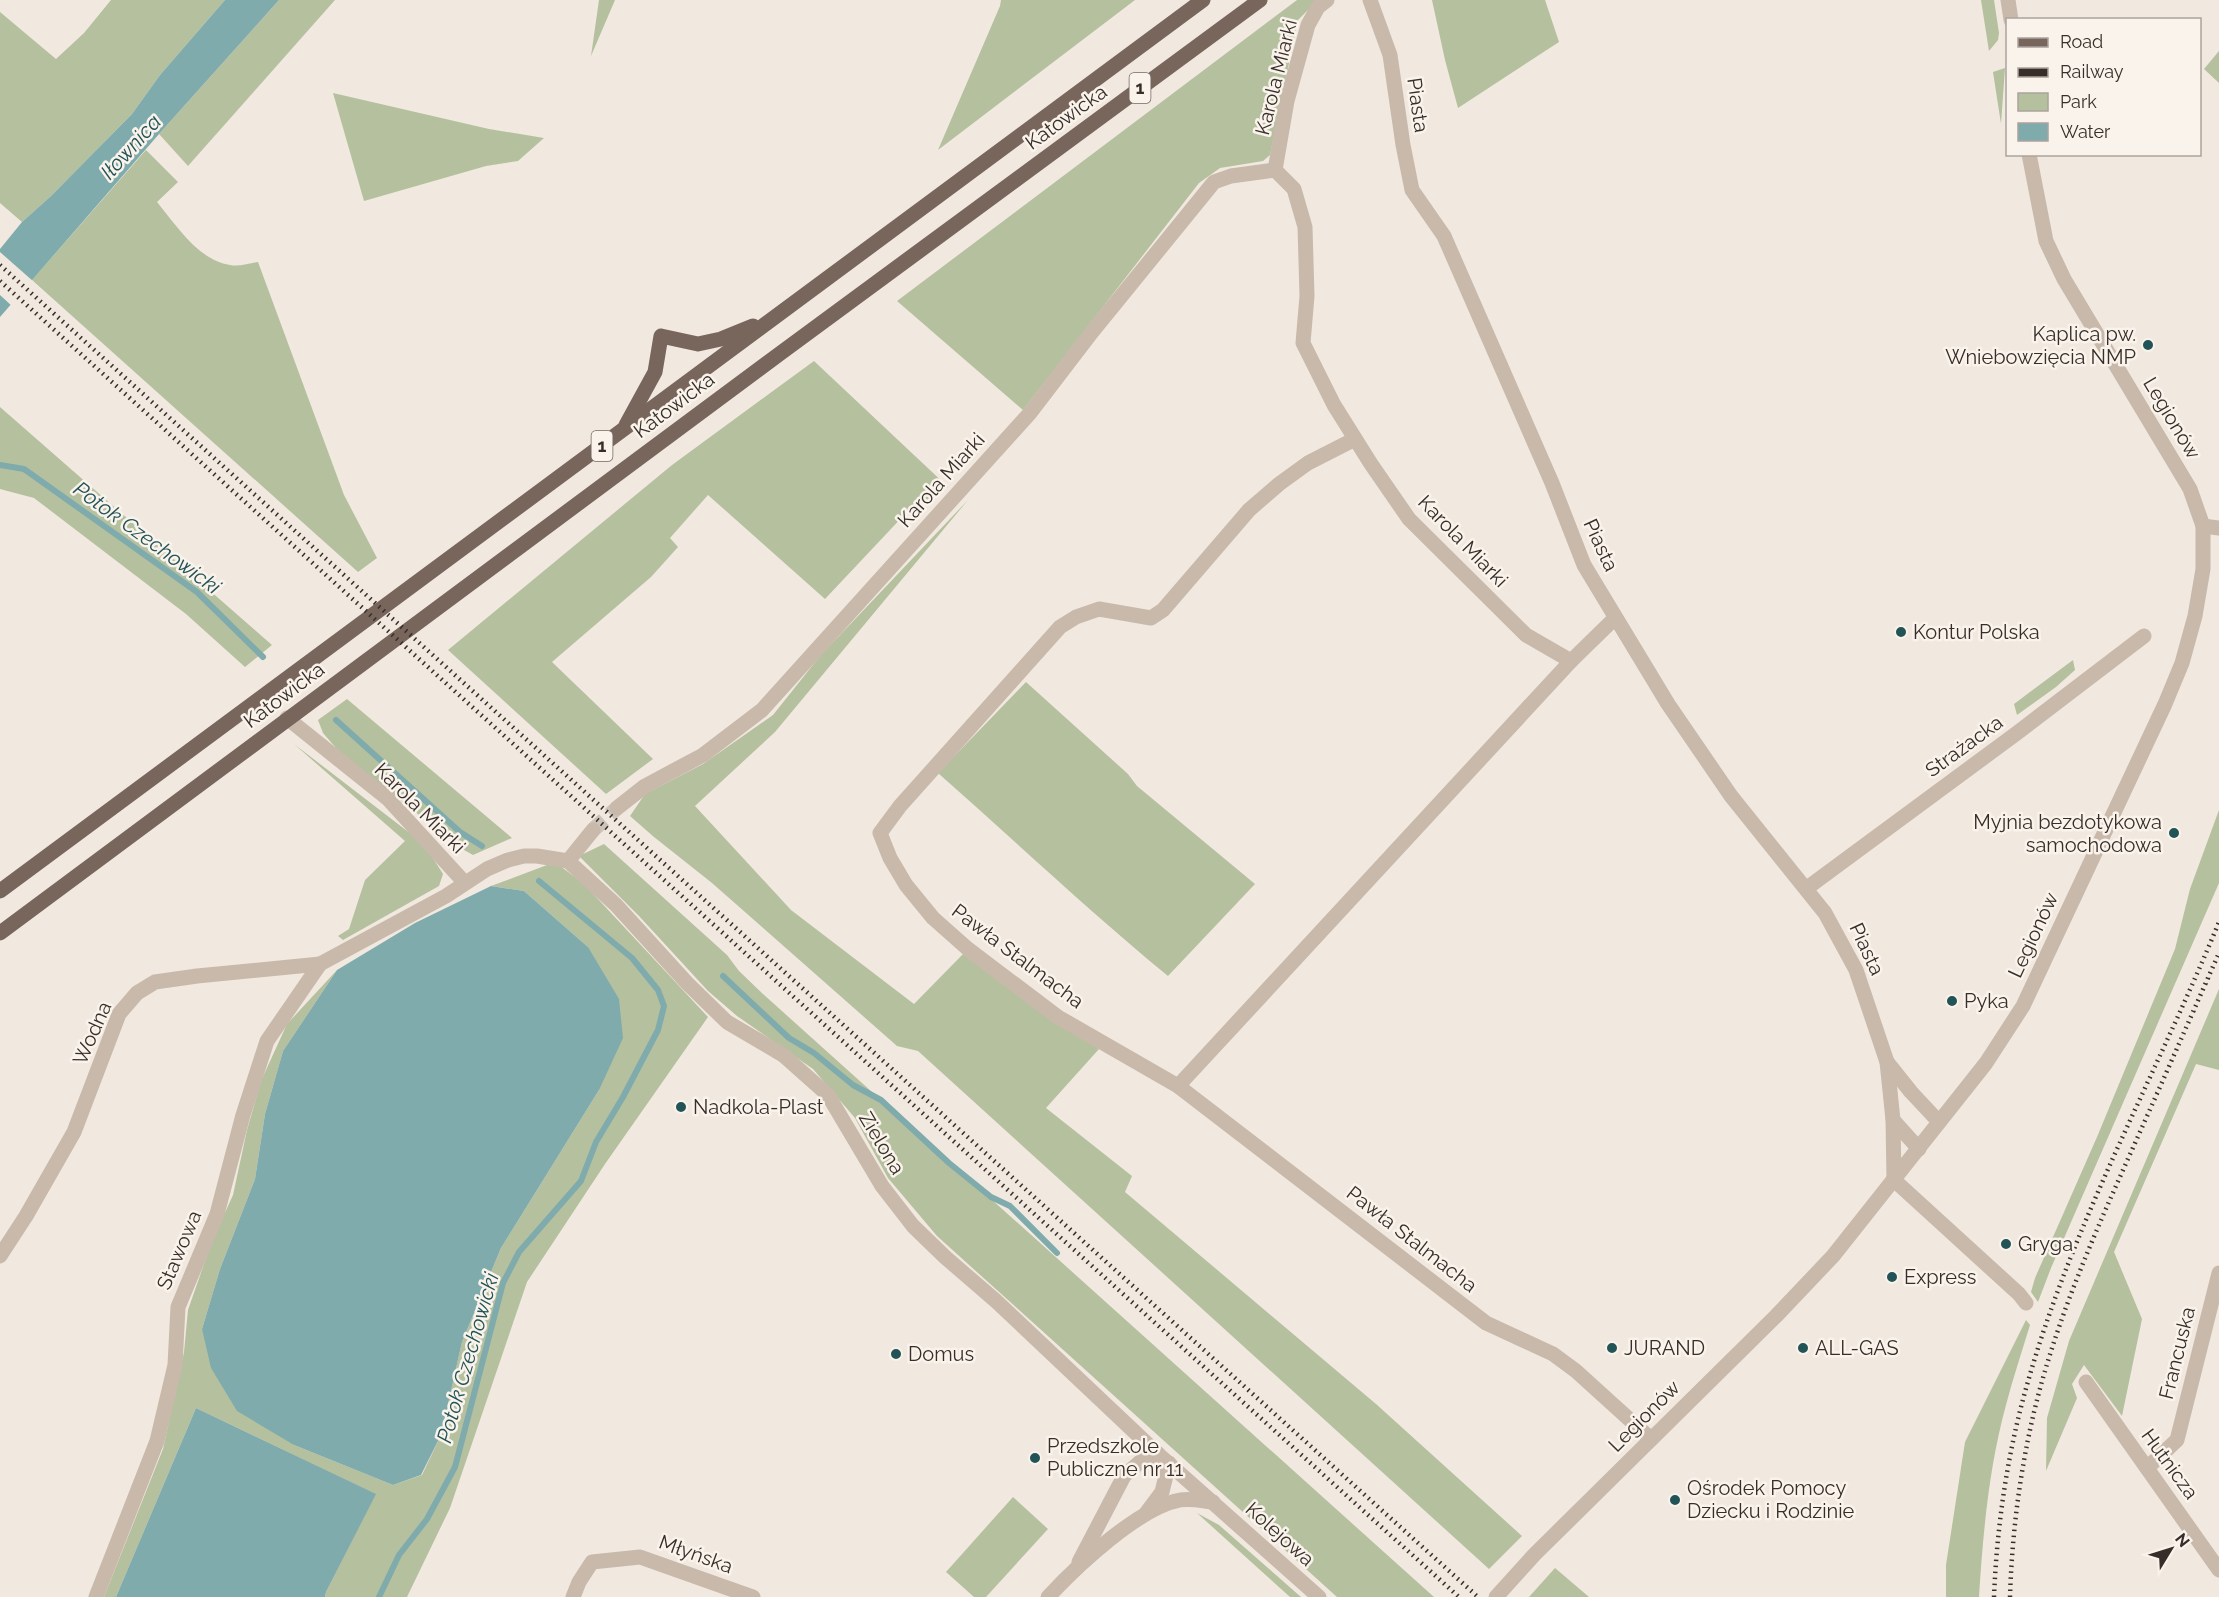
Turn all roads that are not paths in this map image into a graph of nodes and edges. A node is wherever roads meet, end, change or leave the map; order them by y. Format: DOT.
graph roads {
  1 [pos="1203,0"];
  2 [pos="1260,0"];
  3 [pos="1327,0"];
  4 [pos="1370,0"];
  5 [pos="2008,0"];
  6 [pos="2011,18"];
  7 [pos="2029,156"];
  8 [pos="1275,170"];
  9 [pos="775,316"];
  10 [pos="624,429"];
  11 [pos="1355,439"];
  12 [pos="2203,526"];
  13 [pos="2219,528"];
  14 [pos="1615,618"];
  15 [pos="2144,636"];
  16 [pos="1571,662"];
  17 [pos="287,718"];
  18 [pos="617,808"];
  19 [pos="593,831"];
  20 [pos="568,861"];
  21 [pos="465,883"];
  22 [pos="1807,888"];
  23 [pos="0,891"];
  24 [pos="0,933"];
  25 [pos="320,964"];
  26 [pos="1887,1062"];
  27 [pos="1178,1086"];
  28 [pos="1893,1120"];
  29 [pos="1939,1122"];
  30 [pos="1919,1149"];
  31 [pos="1894,1180"];
  32 [pos="0,1256"];
  33 [pos="2219,1273"];
  34 [pos="2026,1303"];
  35 [pos="2086,1382"];
  36 [pos="1651,1439"];
  37 [pos="1163,1459"];
  38 [pos="2147,1468"];
  39 [pos="1213,1502"];
  40 [pos="1147,1512"];
  41 [pos="1076,1568"];
  42 [pos="2219,1570"];
  43 [pos="96,1597"];
  44 [pos="573,1597"];
  45 [pos="753,1597"];
  46 [pos="1048,1597"];
  47 [pos="1319,1597"];
  48 [pos="1496,1597"];
  1 -- 9 [label="main road, Katowicka / 1"];
  2 -- 17 [label="main road, Katowicka / 1"];
  3 -- 8 [label="street, Karola Miarki"];
  4 -- 14 [label="street, Piasta"];
  5 -- 6 [label="street"];
  7 -- 12 [label="street, Legionów"];
  8 -- 11 [label="street, Karola Miarki"];
  8 -- 18 [label="street, Karola Miarki"];
  9 -- 10 [label="main road, Katowicka / 1"];
  9 -- 10 [label="main road"];
  10 -- 23 [label="main road, Katowicka / 1"];
  11 -- 16 [label="street, Karola Miarki"];
  11 -- 27 [label="street, Pawła Stalmacha"];
  12 -- 13 [label="street"];
  12 -- 29 [label="street, Legionów"];
  14 -- 16 [label="street"];
  14 -- 22 [label="street, Piasta"];
  15 -- 22 [label="street, Strażacka"];
  16 -- 27 [label="street"];
  17 -- 21 [label="street, Karola Miarki"];
  17 -- 24 [label="main road, Katowicka / 1"];
  19 -- 20 [label="street"];
  20 -- 21 [label="street, Karola Miarki"];
  20 -- 37 [label="street, Zielona"];
  21 -- 25 [label="street, Karola Miarki"];
  22 -- 26 [label="street, Piasta"];
  25 -- 32 [label="street, Wodna"];
  25 -- 43 [label="street, Stawowa"];
  26 -- 28 [label="street, Piasta"];
  26 -- 29 [label="street, Piasta"];
  27 -- 36 [label="street, Pawła Stalmacha"];
  28 -- 30 [label="street"];
  28 -- 31 [label="street, Piasta"];
  29 -- 30 [label="street, Legionów"];
  30 -- 31 [label="street, Legionów"];
  31 -- 34 [label="street"];
  31 -- 36 [label="street, Legionów"];
  33 -- 38 [label="street, Francuska"];
  35 -- 38 [label="street, Hutnicza"];
  36 -- 48 [label="street, Legionów"];
  37 -- 39 [label="street, Kolejowa"];
  37 -- 40 [label="street"];
  37 -- 41 [label="street"];
  38 -- 42 [label="street, Hutnicza"];
  39 -- 40 [label="street"];
  39 -- 47 [label="street, Kolejowa"];
  40 -- 41 [label="street"];
  41 -- 46 [label="street"];
  44 -- 45 [label="street, Młyńska"];
}
